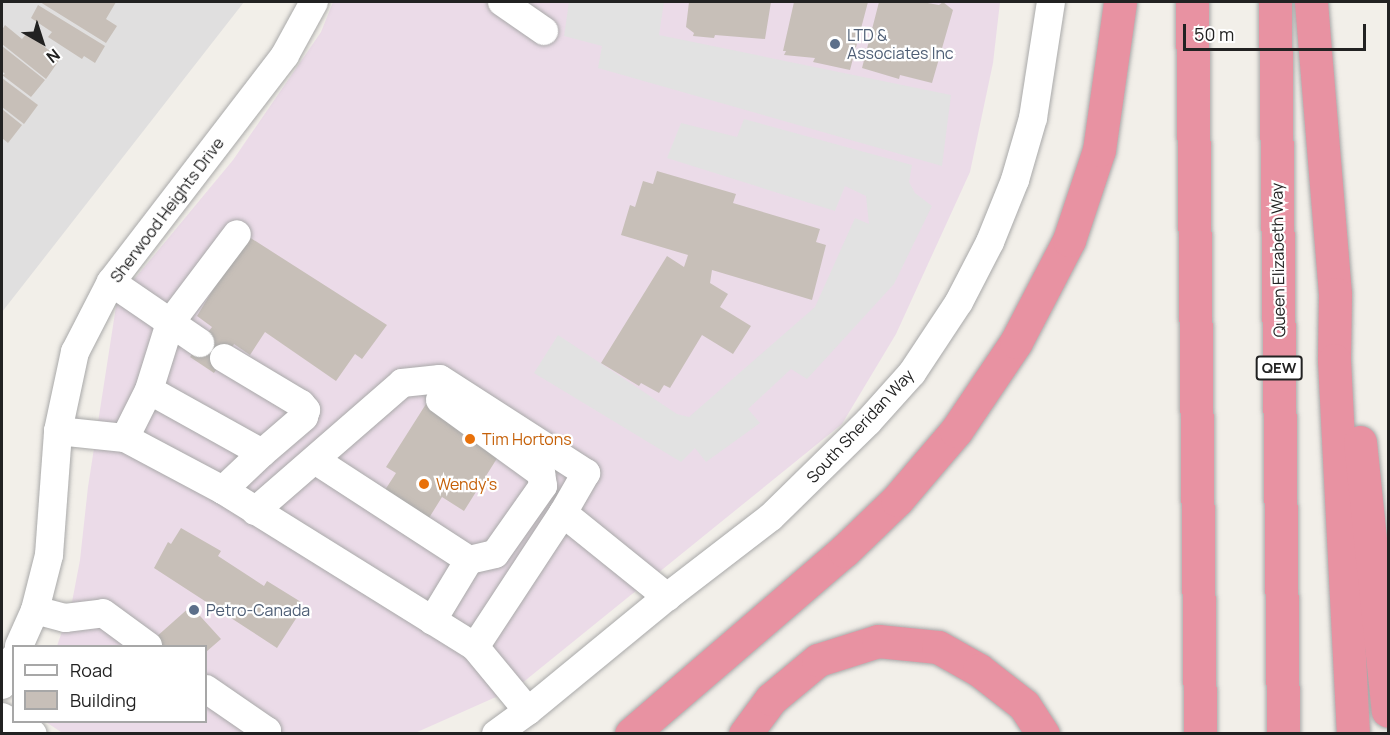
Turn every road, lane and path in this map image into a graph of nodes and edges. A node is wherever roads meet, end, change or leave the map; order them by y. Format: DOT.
graph roads {
  1 [pos="314,2"];
  2 [pos="1051,2"];
  3 [pos="1120,2"];
  4 [pos="1192,2"];
  5 [pos="1275,2"];
  6 [pos="1311,2"];
  7 [pos="512,5"];
  8 [pos="544,31"];
  9 [pos="237,234"];
  10 [pos="111,282"];
  11 [pos="1335,294"];
  12 [pos="170,323"];
  13 [pos="201,342"];
  14 [pos="224,358"];
  15 [pos="414,381"];
  16 [pos="149,390"];
  17 [pos="57,431"];
  18 [pos="125,438"];
  19 [pos="262,453"];
  20 [pos="315,460"];
  21 [pos="223,490"];
  22 [pos="255,511"];
  23 [pos="563,513"];
  24 [pos="469,560"];
  25 [pos="667,597"];
  26 [pos="35,610"];
  27 [pos="432,621"];
  28 [pos="19,645"];
  29 [pos="147,645"];
  30 [pos="475,647"];
  31 [pos="12,662"];
  32 [pos="2,685"];
  33 [pos="207,690"];
  34 [pos="528,711"];
  35 [pos="1389,711"];
  36 [pos="13,723"];
  37 [pos="33,734"];
  38 [pos="267,734"];
  39 [pos="496,734"];
  40 [pos="631,734"];
  41 [pos="745,734"];
  42 [pos="1043,734"];
  43 [pos="1200,734"];
  44 [pos="1283,734"];
  45 [pos="1353,734"];
  1 -- 10 [label="street, Sherwood Heights Drive"];
  2 -- 25 [label="street, South Sheridan Way"];
  3 -- 40 [label="highway"];
  4 -- 43 [label="highway"];
  5 -- 44 [label="highway, Queen Elizabeth Way / QEW"];
  6 -- 11 [label="highway"];
  7 -- 8 [label="street"];
  9 -- 12 [label="street"];
  10 -- 12 [label="street"];
  10 -- 17 [label="street, Sherwood Heights Drive"];
  11 -- 35 [label="highway"];
  11 -- 45 [label="highway"];
  12 -- 13 [label="street"];
  12 -- 16 [label="street"];
  14 -- 19 [label="street"];
  15 -- 20 [label="street"];
  15 -- 23 [label="street"];
  15 -- 24 [label="street"];
  16 -- 18 [label="street"];
  16 -- 19 [label="street"];
  17 -- 18 [label="street"];
  17 -- 26 [label="street, Sherwood Heights Drive"];
  18 -- 21 [label="street"];
  19 -- 21 [label="street"];
  20 -- 22 [label="street"];
  20 -- 24 [label="street"];
  21 -- 22 [label="street"];
  22 -- 27 [label="street"];
  23 -- 25 [label="street"];
  23 -- 30 [label="street"];
  24 -- 27 [label="street"];
  25 -- 34 [label="street, South Sheridan Way"];
  26 -- 28 [label="street, Sherwood Heights Drive"];
  26 -- 29 [label="street"];
  27 -- 30 [label="street"];
  30 -- 34 [label="street"];
  31 -- 32 [label="street"];
  33 -- 38 [label="street"];
  34 -- 39 [label="street, South Sheridan Way"];
  36 -- 37 [label="street"];
  41 -- 42 [label="highway"];
}
